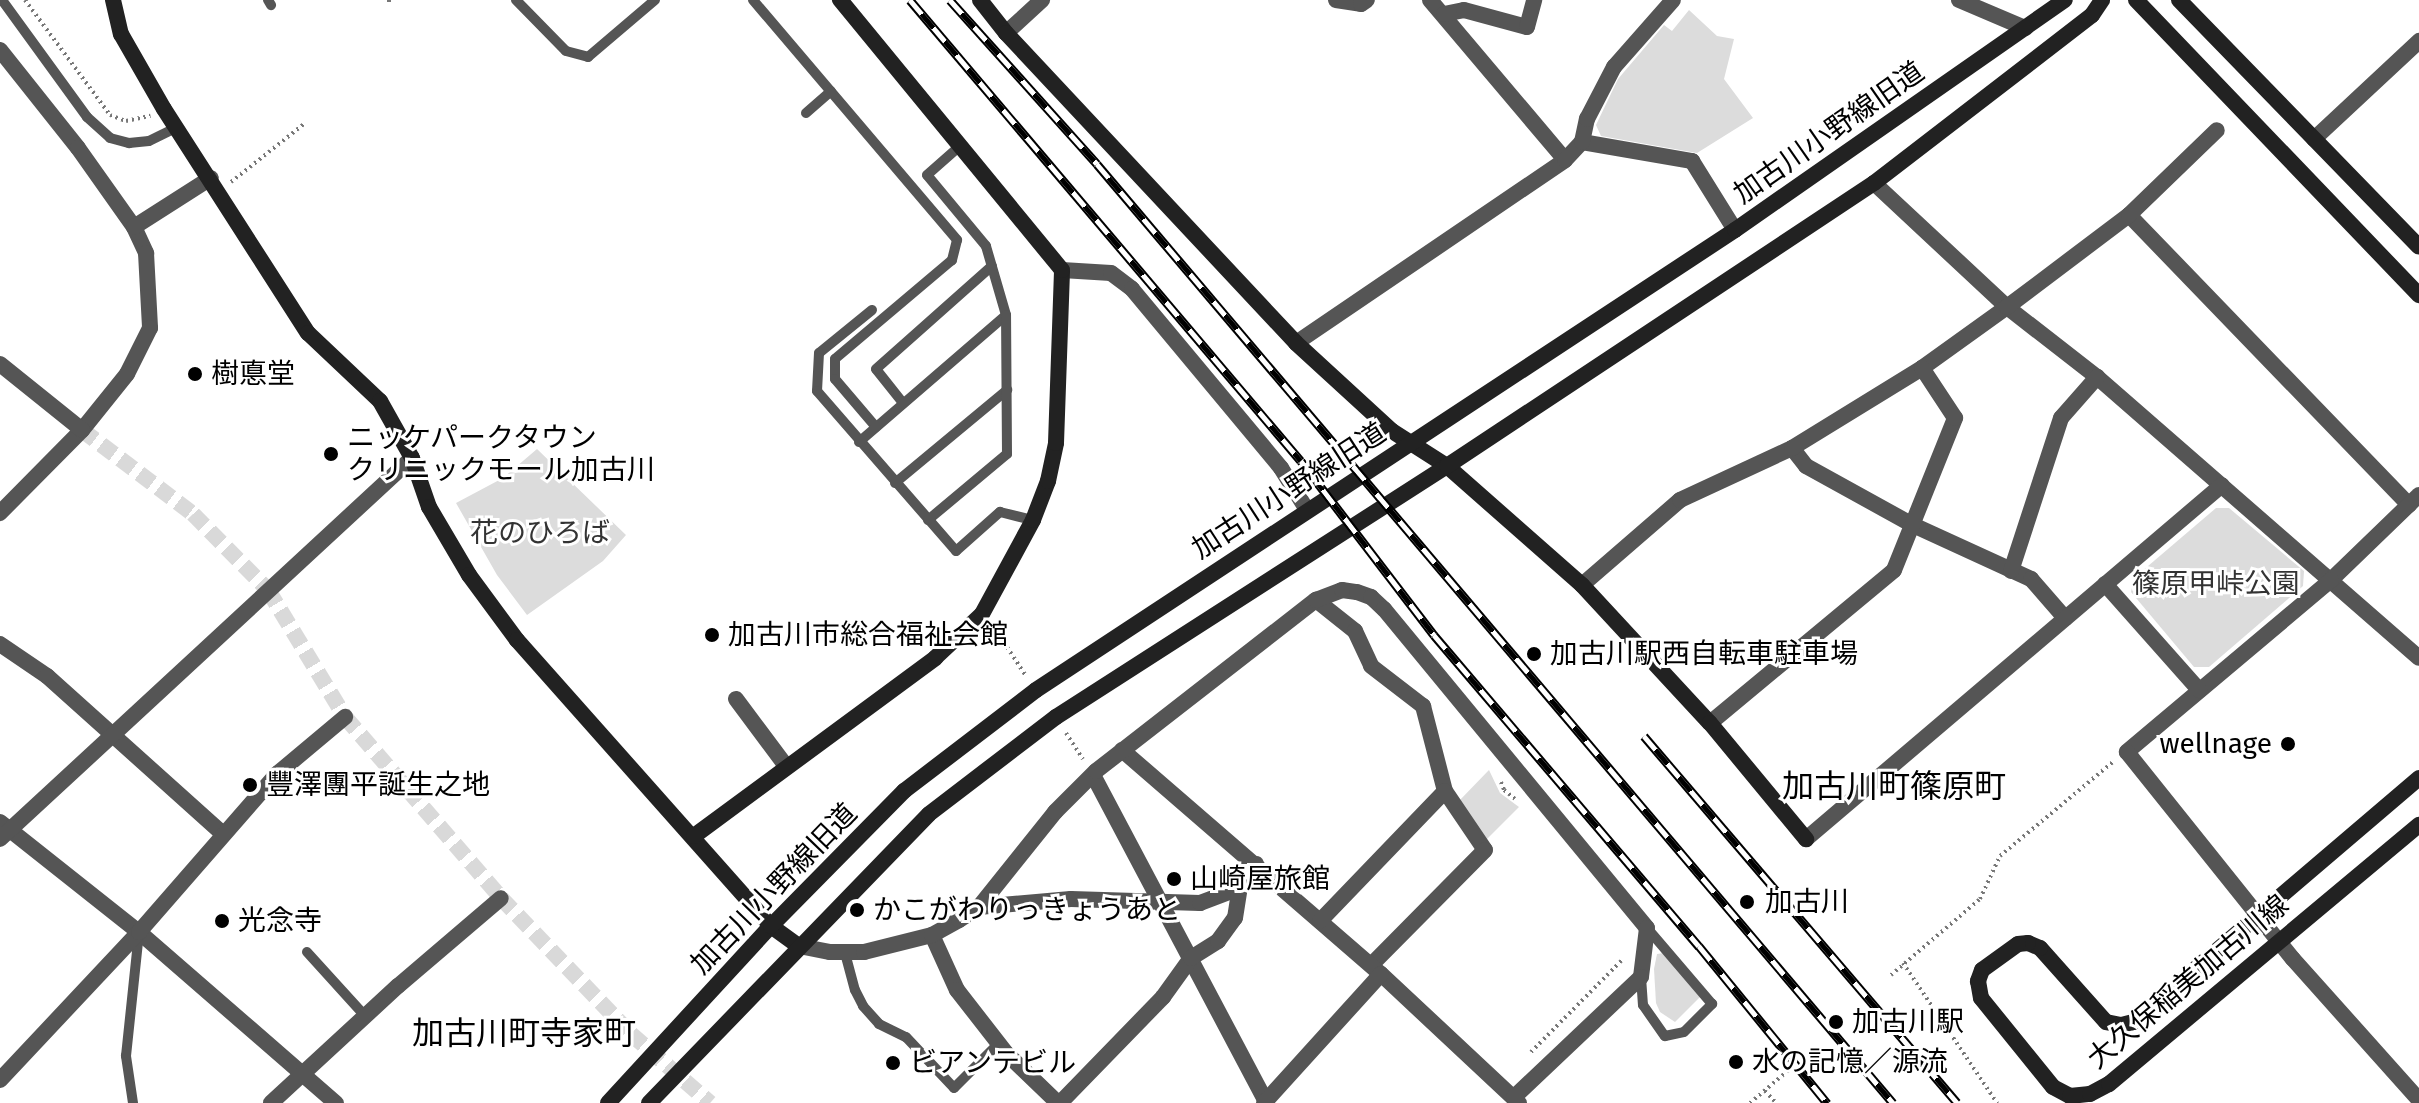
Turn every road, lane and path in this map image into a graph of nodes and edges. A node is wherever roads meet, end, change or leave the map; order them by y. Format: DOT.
graph roads {
  1 [pos="2,0"];
  2 [pos="25,0"];
  3 [pos="113,0"];
  4 [pos="516,0"];
  5 [pos="655,0"];
  6 [pos="753,0"];
  7 [pos="840,0"];
  8 [pos="980,0"];
  9 [pos="1042,0"];
  10 [pos="1336,0"];
  11 [pos="1367,0"];
  12 [pos="1430,0"];
  13 [pos="1534,0"];
  14 [pos="1673,0"];
  15 [pos="1959,0"];
  16 [pos="2065,0"];
  17 [pos="2102,0"];
  18 [pos="2136,0"];
  19 [pos="2179,0"];
  20 [pos="1444,14"];
  21 [pos="2025,28"];
  22 [pos="1006,33"];
  23 [pos="2419,41"];
  24 [pos="0,50"];
  25 [pos="831,91"];
  26 [pos="164,109"];
  27 [pos="806,113"];
  28 [pos="304,124"];
  29 [pos="176,128"];
  30 [pos="2217,130"];
  31 [pos="2314,139"];
  32 [pos="1582,142"];
  33 [pos="961,145"];
  34 [pos="1565,160"];
  35 [pos="1874,183"];
  36 [pos="215,185"];
  37 [pos="2129,215"];
  38 [pos="134,227"];
  39 [pos="1735,230"];
  40 [pos="2419,247"];
  41 [pos="992,266"];
  42 [pos="1062,270"];
  43 [pos="2419,295"];
  44 [pos="2007,307"];
  45 [pos="872,310"];
  46 [pos="1006,315"];
  47 [pos="1296,343"];
  48 [pos="0,364"];
  49 [pos="1922,368"];
  50 [pos="2097,377"];
  51 [pos="1007,390"];
  52 [pos="903,403"];
  53 [pos="876,427"];
  54 [pos="82,430"];
  55 [pos="859,442"];
  56 [pos="1412,442"];
  57 [pos="1792,448"];
  58 [pos="412,458"];
  59 [pos="1447,466"];
  60 [pos="895,483"];
  61 [pos="2222,485"];
  62 [pos="2414,500"];
  63 [pos="1307,510"];
  64 [pos="0,513"];
  65 [pos="928,520"];
  66 [pos="1033,520"];
  67 [pos="1913,525"];
  68 [pos="2011,571"];
  69 [pos="2331,580"];
  70 [pos="2105,584"];
  71 [pos="1582,585"];
  72 [pos="1316,600"];
  73 [pos="2065,618"];
  74 [pos="990,621"];
  75 [pos="0,644"];
  76 [pos="2419,658"];
  77 [pos="1023,671"];
  78 [pos="2199,690"];
  79 [pos="736,699"];
  80 [pos="345,717"];
  81 [pos="1710,723"];
  82 [pos="1065,731"];
  83 [pos="113,734"];
  84 [pos="1069,739"];
  85 [pos="1122,750"];
  86 [pos="2115,761"];
  87 [pos="786,766"];
  88 [pos="1498,774"];
  89 [pos="1093,775"];
  90 [pos="2419,778"];
  91 [pos="1445,791"];
  92 [pos="1516,800"];
  93 [pos="2419,825"];
  94 [pos="3,830"];
  95 [pos="222,833"];
  96 [pos="694,836"];
  97 [pos="1256,864"];
  98 [pos="1240,888"];
  99 [pos="501,898"];
  100 [pos="1161,902"];
  101 [pos="979,907"];
  102 [pos="2258,915"];
  103 [pos="1320,921"];
  104 [pos="771,926"];
  105 [pos="1647,928"];
  106 [pos="139,932"];
  107 [pos="932,935"];
  108 [pos="2278,940"];
  109 [pos="799,946"];
  110 [pos="307,952"];
  111 [pos="845,953"];
  112 [pos="1629,953"];
  113 [pos="1191,958"];
  114 [pos="1903,963"];
  115 [pos="1376,970"];
  116 [pos="1891,975"];
  117 [pos="1641,977"];
  118 [pos="365,1016"];
  119 [pos="999,1043"];
  120 [pos="1529,1054"];
  121 [pos="1790,1069"];
  122 [pos="301,1072"];
  123 [pos="0,1080"];
  124 [pos="1765,1091"];
  125 [pos="1516,1100"];
  126 [pos="2418,1101"];
  127 [pos="1266,1102"];
  128 [pos="133,1103"];
  129 [pos="271,1103"];
  130 [pos="336,1103"];
  131 [pos="608,1103"];
  132 [pos="649,1103"];
  133 [pos="1059,1103"];
  134 [pos="1750,1103"];
  135 [pos="1776,1103"];
  136 [pos="1997,1103"];
  1 -- 29 [label="lane"];
  2 -- 26 [label="path"];
  3 -- 26 [label="street"];
  4 -- 5 [label="lane"];
  6 -- 25 [label="lane"];
  7 -- 33 [label="street"];
  8 -- 22 [label="street"];
  9 -- 22 [label="street"];
  10 -- 11 [label="street"];
  12 -- 20 [label="street"];
  13 -- 20 [label="street"];
  14 -- 32 [label="street"];
  15 -- 21 [label="street"];
  16 -- 21 [label="street, 加古川小野線旧道"];
  17 -- 35 [label="street, 加古川小野線旧道"];
  18 -- 43 [label="street"];
  19 -- 31 [label="street"];
  20 -- 34 [label="street"];
  21 -- 39 [label="street, 加古川小野線旧道"];
  22 -- 47 [label="street"];
  23 -- 31 [label="street"];
  24 -- 38 [label="street"];
  25 -- 27 [label="lane"];
  25 -- 53 [label="lane"];
  26 -- 29 [label="street"];
  28 -- 36 [label="path"];
  29 -- 36 [label="street"];
  30 -- 37 [label="street"];
  31 -- 40 [label="street"];
  32 -- 34 [label="street"];
  32 -- 39 [label="street"];
  33 -- 41 [label="lane"];
  33 -- 42 [label="street"];
  34 -- 47 [label="street"];
  35 -- 44 [label="street"];
  35 -- 59 [label="street, 加古川小野線旧道"];
  36 -- 38 [label="street"];
  36 -- 58 [label="street"];
  37 -- 44 [label="street"];
  37 -- 62 [label="street"];
  38 -- 54 [label="street"];
  39 -- 56 [label="street, 加古川小野線旧道"];
  41 -- 46 [label="lane"];
  41 -- 52 [label="lane"];
  42 -- 63 [label="street"];
  42 -- 66 [label="street"];
  44 -- 49 [label="street"];
  44 -- 50 [label="street"];
  45 -- 55 [label="lane"];
  46 -- 51 [label="lane"];
  46 -- 52 [label="lane"];
  47 -- 56 [label="street"];
  48 -- 54 [label="street"];
  49 -- 57 [label="street"];
  49 -- 67 [label="street"];
  50 -- 61 [label="street"];
  50 -- 68 [label="street"];
  51 -- 60 [label="lane"];
  51 -- 65 [label="lane"];
  52 -- 53 [label="lane"];
  53 -- 55 [label="lane"];
  54 -- 64 [label="street"];
  55 -- 60 [label="lane"];
  56 -- 59 [label="street"];
  56 -- 63 [label="street, 加古川小野線旧道"];
  57 -- 67 [label="street"];
  57 -- 71 [label="street"];
  58 -- 83 [label="street"];
  58 -- 96 [label="street"];
  59 -- 71 [label="street"];
  59 -- 109 [label="street, 加古川小野線旧道"];
  60 -- 65 [label="lane"];
  61 -- 69 [label="street"];
  61 -- 70 [label="street"];
  62 -- 69 [label="street"];
  63 -- 104 [label="street, 加古川小野線旧道"];
  65 -- 66 [label="lane"];
  66 -- 87 [label="street"];
  67 -- 68 [label="street"];
  67 -- 81 [label="street"];
  68 -- 73 [label="street"];
  69 -- 76 [label="street"];
  69 -- 78 [label="street"];
  70 -- 73 [label="street"];
  70 -- 78 [label="street"];
  71 -- 81 [label="street"];
  72 -- 85 [label="street"];
  72 -- 91 [label="street"];
  72 -- 105 [label="street"];
  73 -- 81 [label="street"];
  74 -- 77 [label="path"];
  75 -- 83 [label="street"];
  78 -- 102 [label="street"];
  79 -- 87 [label="street"];
  80 -- 95 [label="street"];
  82 -- 84 [label="path"];
  83 -- 94 [label="street"];
  83 -- 95 [label="street"];
  85 -- 89 [label="street"];
  85 -- 97 [label="street"];
  86 -- 114 [label="path"];
  87 -- 96 [label="street"];
  88 -- 92 [label="path"];
  89 -- 100 [label="street"];
  89 -- 101 [label="street"];
  90 -- 102 [label="street, 大久保稲美加古川線"];
  91 -- 103 [label="street"];
  91 -- 115 [label="street"];
  93 -- 108 [label="street, 大久保稲美加古川線"];
  94 -- 106 [label="street"];
  95 -- 106 [label="street"];
  96 -- 104 [label="street"];
  97 -- 98 [label="street"];
  97 -- 103 [label="street"];
  98 -- 100 [label="street"];
  98 -- 113 [label="street"];
  99 -- 118 [label="street"];
  100 -- 101 [label="street"];
  100 -- 113 [label="street"];
  101 -- 107 [label="street"];
  102 -- 108 [label="street"];
  102 -- 108 [label="street, 大久保稲美加古川線"];
  103 -- 115 [label="street"];
  104 -- 109 [label="street"];
  104 -- 131 [label="street, 加古川小野線旧道"];
  105 -- 117 [label="street"];
  105 -- 117 [label="lane"];
  106 -- 122 [label="street"];
  106 -- 123 [label="street"];
  106 -- 128 [label="lane"];
  107 -- 111 [label="street"];
  107 -- 119 [label="street"];
  108 -- 126 [label="street"];
  109 -- 111 [label="street"];
  109 -- 132 [label="street, 加古川小野線旧道"];
  110 -- 118 [label="lane"];
  111 -- 119 [label="lane"];
  112 -- 120 [label="path"];
  113 -- 127 [label="street"];
  113 -- 133 [label="street"];
  114 -- 116 [label="path"];
  114 -- 136 [label="path"];
  115 -- 125 [label="street"];
  115 -- 127 [label="street"];
  117 -- 125 [label="street"];
  118 -- 122 [label="street"];
  119 -- 133 [label="street"];
  121 -- 124 [label="path"];
  122 -- 129 [label="street"];
  122 -- 130 [label="street"];
  124 -- 134 [label="path"];
  124 -- 135 [label="path"];
}
